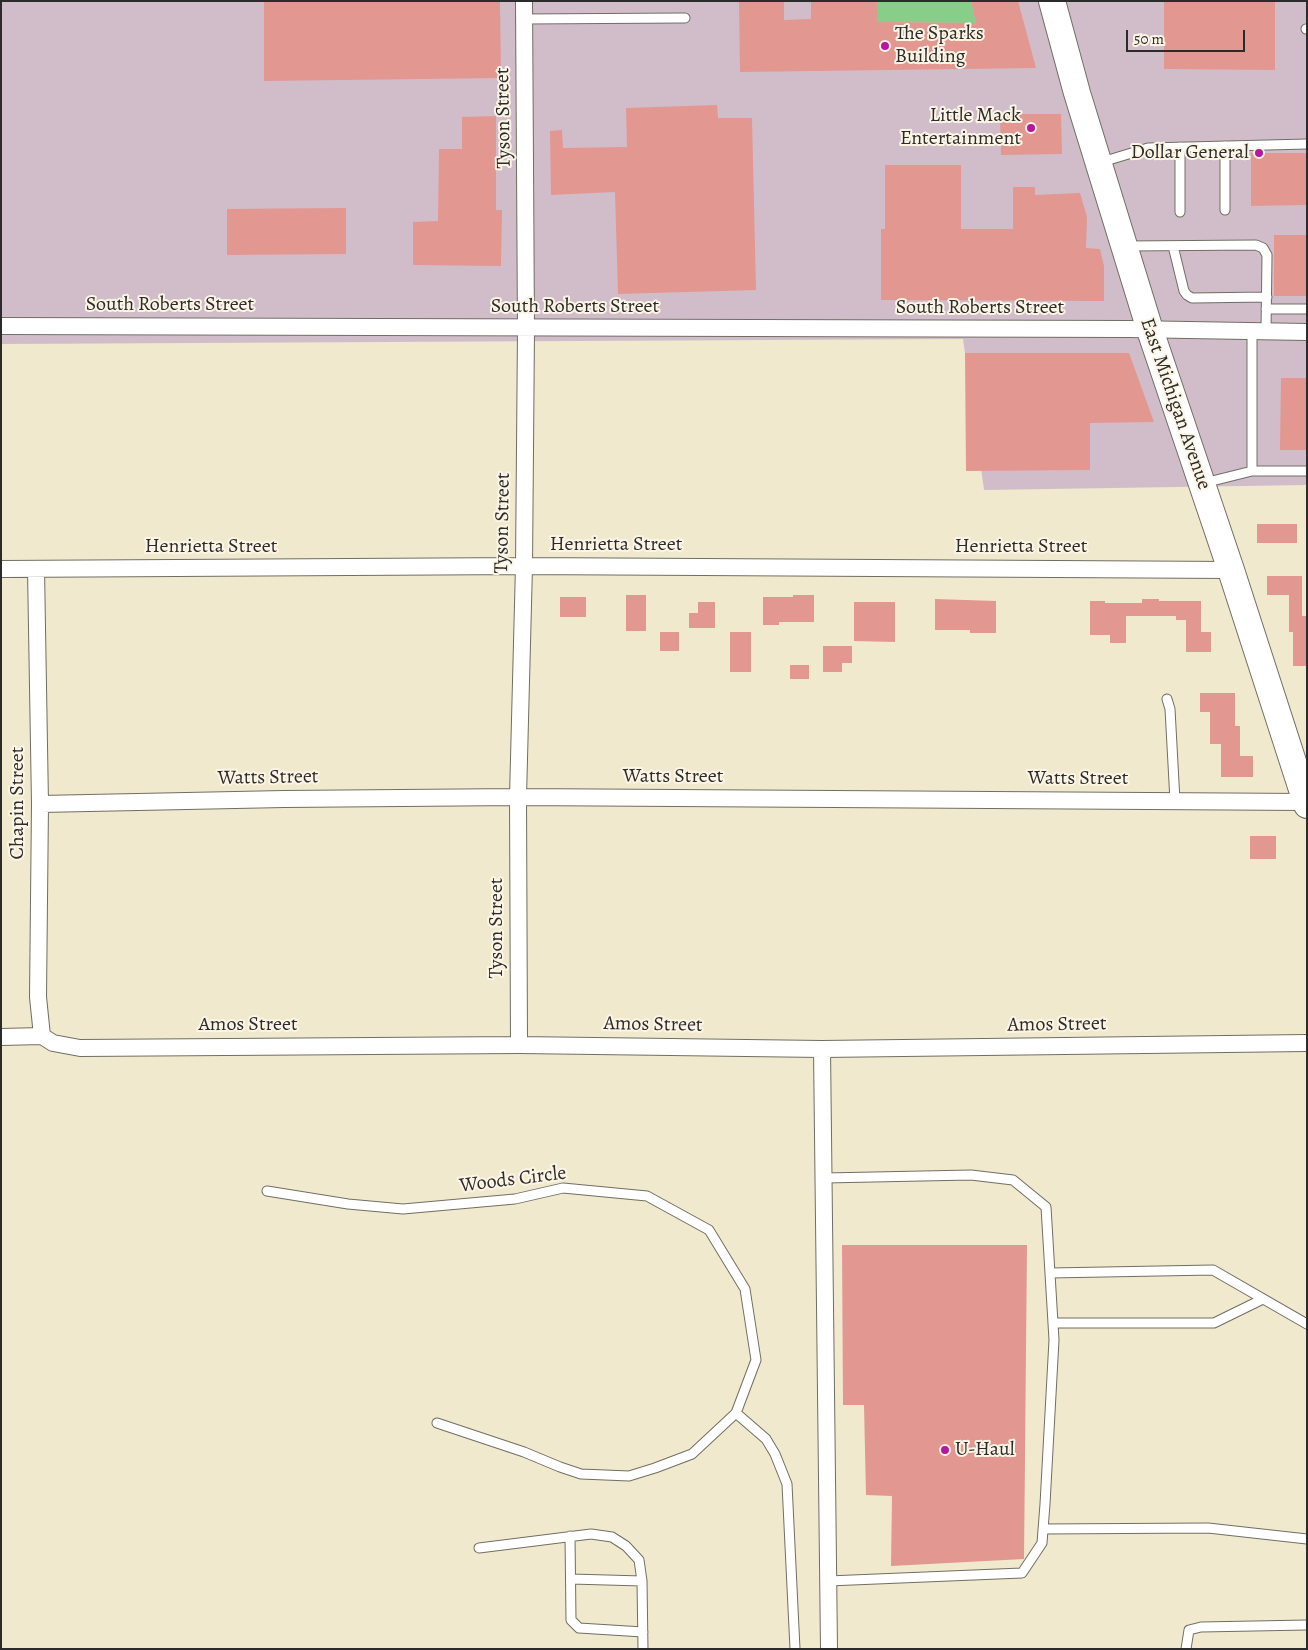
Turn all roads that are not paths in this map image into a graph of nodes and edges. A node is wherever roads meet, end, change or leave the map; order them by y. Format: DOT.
graph roads {
  1 [pos="524,1"];
  2 [pos="1052,1"];
  3 [pos="685,18"];
  4 [pos="524,19"];
  5 [pos="1307,144"];
  6 [pos="1225,146"];
  7 [pos="1180,147"];
  8 [pos="1098,163"];
  9 [pos="1225,210"];
  10 [pos="1180,212"];
  11 [pos="1124,246"];
  12 [pos="1173,246"];
  13 [pos="1266,297"];
  14 [pos="1266,309"];
  15 [pos="1307,309"];
  16 [pos="1,326"];
  17 [pos="526,328"];
  18 [pos="1150,330"];
  19 [pos="1259,331"];
  20 [pos="1307,332"];
  21 [pos="1252,471"];
  22 [pos="1307,471"];
  23 [pos="1202,484"];
  24 [pos="524,566"];
  25 [pos="1,569"];
  26 [pos="36,569"];
  27 [pos="1231,570"];
  28 [pos="1167,699"];
  29 [pos="518,797"];
  30 [pos="1175,801"];
  31 [pos="1306,802"];
  32 [pos="40,804"];
  33 [pos="42,1036"];
  34 [pos="1,1037"];
  35 [pos="1307,1043"];
  36 [pos="519,1044"];
  37 [pos="822,1049"];
  38 [pos="824,1178"];
  39 [pos="267,1191"];
  40 [pos="1050,1273"];
  41 [pos="1263,1299"];
  42 [pos="1053,1323"];
  43 [pos="1307,1324"];
  44 [pos="736,1413"];
  45 [pos="437,1423"];
  46 [pos="1043,1529"];
  47 [pos="570,1536"];
  48 [pos="1307,1539"];
  49 [pos="479,1548"];
  50 [pos="571,1579"];
  51 [pos="642,1581"];
  52 [pos="828,1581"];
  53 [pos="1307,1625"];
  54 [pos="643,1632"];
  55 [pos="642,1649"];
  56 [pos="795,1649"];
  57 [pos="829,1649"];
  58 [pos="1186,1649"];
  1 -- 4 [label="street, Tyson Street"];
  2 -- 8 [label="main road, East Michigan Avenue"];
  3 -- 4 [label="lane"];
  4 -- 17 [label="street, Tyson Street"];
  5 -- 6 [label="lane"];
  6 -- 7 [label="lane"];
  6 -- 9 [label="lane"];
  7 -- 8 [label="lane"];
  7 -- 10 [label="lane"];
  8 -- 11 [label="main road, East Michigan Avenue"];
  11 -- 12 [label="lane"];
  11 -- 18 [label="main road, East Michigan Avenue"];
  12 -- 13 [label="lane"];
  12 -- 13 [label="lane"];
  13 -- 14 [label="lane"];
  14 -- 15 [label="lane"];
  14 -- 19 [label="lane"];
  16 -- 17 [label="street, South Roberts Street"];
  17 -- 18 [label="street, South Roberts Street"];
  17 -- 24 [label="street, Tyson Street"];
  18 -- 19 [label="street, South Roberts Street"];
  18 -- 23 [label="main road, East Michigan Avenue"];
  19 -- 20 [label="street, South Roberts Street"];
  19 -- 21 [label="lane"];
  21 -- 22 [label="lane"];
  21 -- 23 [label="lane"];
  23 -- 27 [label="main road, East Michigan Avenue"];
  24 -- 26 [label="street, Henrietta Street"];
  24 -- 27 [label="street, Henrietta Street"];
  24 -- 29 [label="street, Tyson Street"];
  25 -- 26 [label="street, Henrietta Street"];
  26 -- 32 [label="street, Chapin Street"];
  27 -- 31 [label="main road, East Michigan Avenue"];
  28 -- 30 [label="lane"];
  29 -- 30 [label="street, Watts Street"];
  29 -- 32 [label="street, Watts Street"];
  29 -- 36 [label="street, Tyson Street"];
  30 -- 31 [label="street, Watts Street"];
  32 -- 33 [label="street, Chapin Street"];
  33 -- 34 [label="street, Amos Street"];
  33 -- 36 [label="street, Amos Street"];
  35 -- 37 [label="street, Amos Street"];
  36 -- 37 [label="street, Amos Street"];
  37 -- 38 [label="street"];
  38 -- 40 [label="lane"];
  38 -- 52 [label="street"];
  39 -- 44 [label="lane, Woods Circle"];
  40 -- 41 [label="lane"];
  40 -- 42 [label="lane"];
  41 -- 42 [label="lane"];
  41 -- 43 [label="lane"];
  42 -- 46 [label="lane"];
  44 -- 45 [label="lane, Woods Circle"];
  44 -- 56 [label="lane"];
  46 -- 48 [label="lane"];
  46 -- 52 [label="lane"];
  47 -- 49 [label="lane"];
  47 -- 50 [label="lane"];
  47 -- 51 [label="lane"];
  50 -- 51 [label="lane"];
  50 -- 54 [label="lane"];
  51 -- 54 [label="lane"];
  52 -- 57 [label="street"];
  53 -- 58 [label="lane"];
  54 -- 55 [label="lane"];
}
